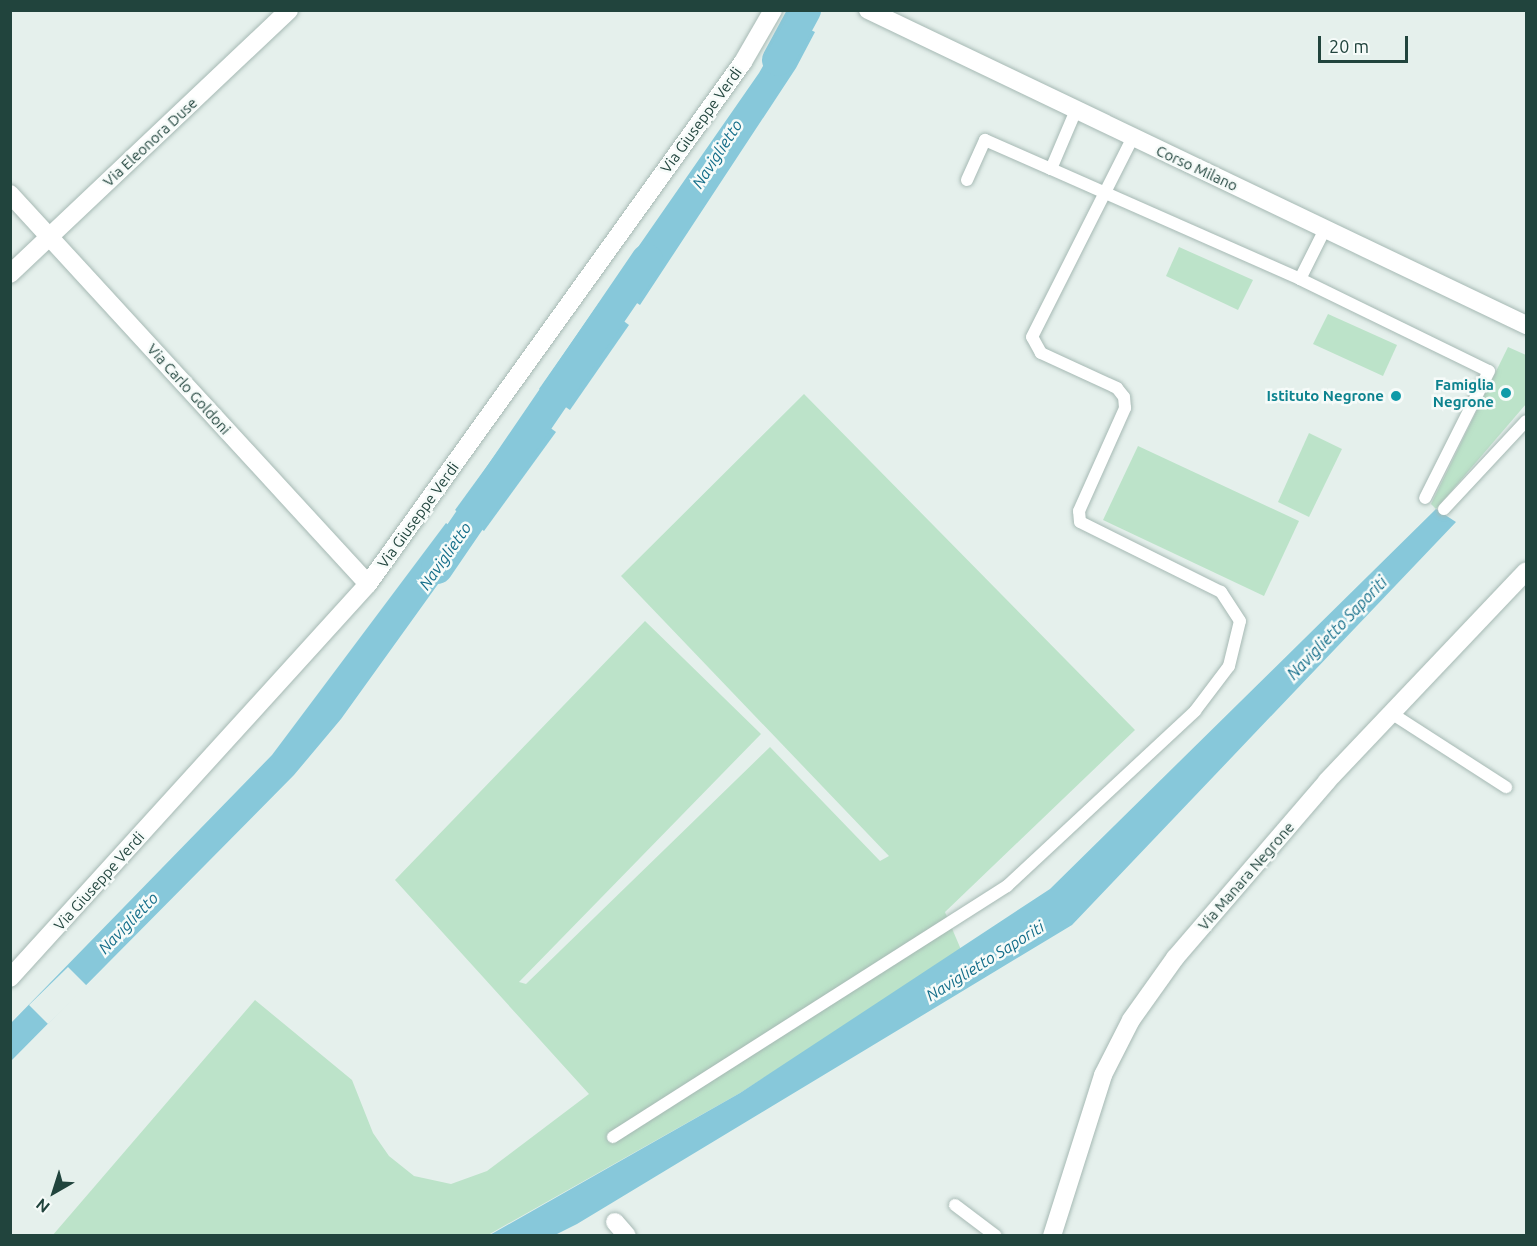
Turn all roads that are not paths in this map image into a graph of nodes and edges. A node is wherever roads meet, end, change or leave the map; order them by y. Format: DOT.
graph roads {
  1 [pos="289,10"];
  2 [pos="773,10"];
  3 [pos="868,10"];
  4 [pos="1076,110"];
  5 [pos="1132,137"];
  6 [pos="1051,169"];
  7 [pos="968,180"];
  8 [pos="1105,193"];
  9 [pos="10,194"];
  10 [pos="1325,229"];
  11 [pos="50,237"];
  12 [pos="10,274"];
  13 [pos="1300,279"];
  14 [pos="1527,325"];
  15 [pos="1527,421"];
  16 [pos="1425,498"];
  17 [pos="1444,509"];
  18 [pos="1527,571"];
  19 [pos="368,584"];
  20 [pos="1392,713"];
  21 [pos="1506,787"];
  22 [pos="10,978"];
  23 [pos="613,1137"];
  24 [pos="955,1205"];
  25 [pos="996,1236"];
  26 [pos="1052,1236"];
  1 -- 11 [label="street, Via Eleonora Duse"];
  2 -- 19 [label="street, Via Giuseppe Verdi"];
  3 -- 4 [label="street, Corso Milano"];
  4 -- 5 [label="street, Corso Milano"];
  4 -- 6 [label="lane"];
  5 -- 8 [label="lane"];
  5 -- 10 [label="street, Corso Milano"];
  6 -- 7 [label="lane"];
  6 -- 8 [label="lane"];
  8 -- 13 [label="lane"];
  8 -- 23 [label="lane"];
  9 -- 11 [label="street, Via Carlo Goldoni"];
  10 -- 13 [label="lane"];
  10 -- 14 [label="street, Corso Milano"];
  11 -- 12 [label="street, Via Eleonora Duse"];
  11 -- 19 [label="street, Via Carlo Goldoni"];
  13 -- 16 [label="lane"];
  15 -- 17 [label="lane"];
  18 -- 20 [label="street, Via Manara Negrone"];
  19 -- 22 [label="street, Via Giuseppe Verdi"];
  20 -- 21 [label="lane"];
  20 -- 26 [label="street, Via Manara Negrone"];
  24 -- 25 [label="lane"];
}
